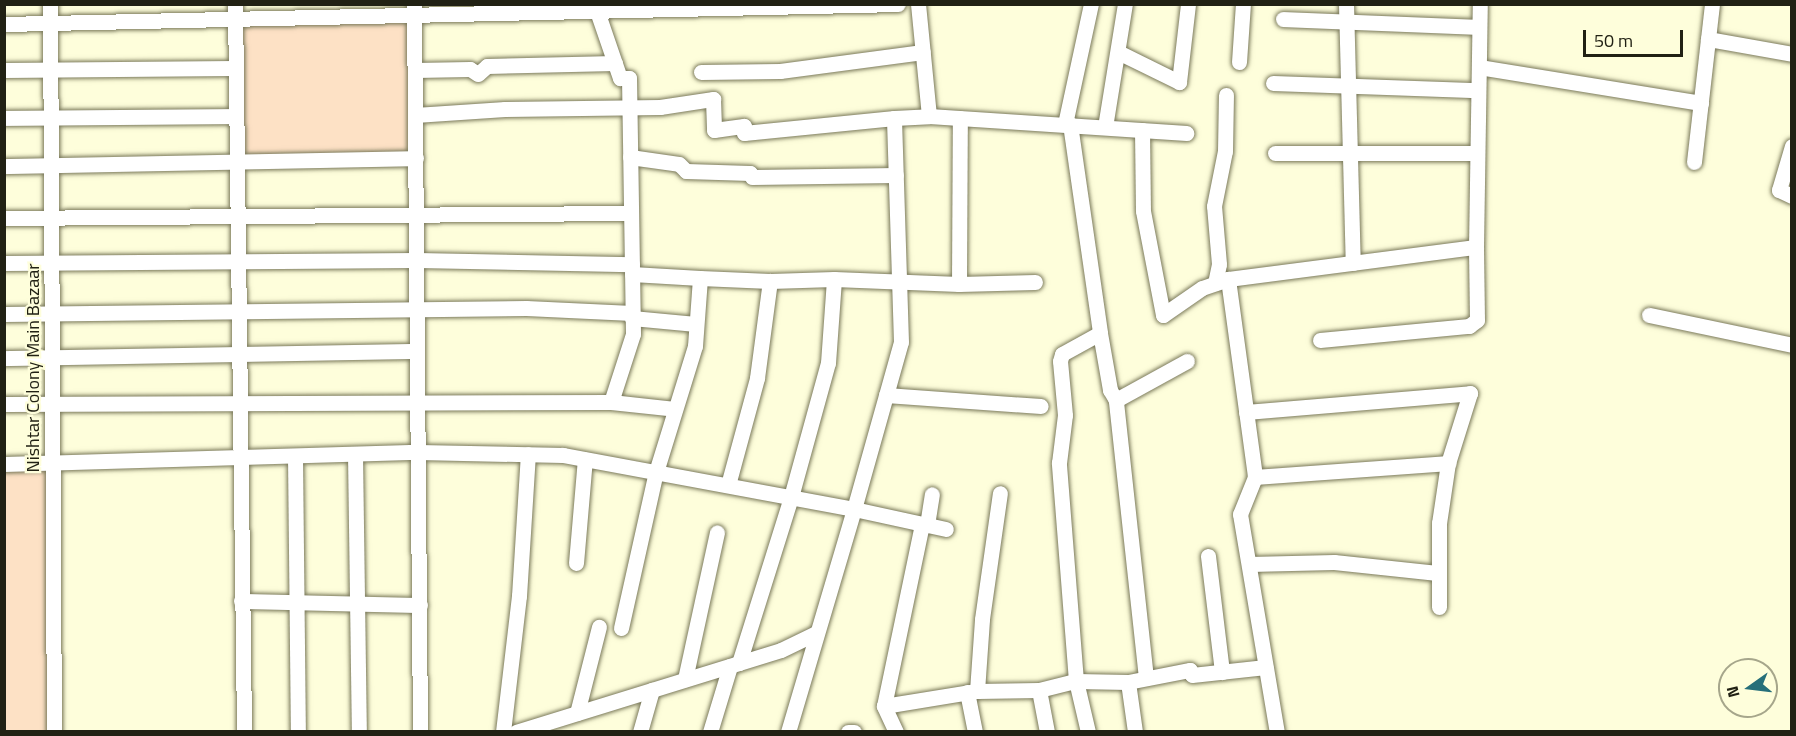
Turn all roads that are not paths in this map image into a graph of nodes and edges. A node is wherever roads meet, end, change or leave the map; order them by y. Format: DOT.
graph roads {
  1 [pos="50,4"];
  2 [pos="898,4"];
  3 [pos="918,4"];
  4 [pos="1091,4"];
  5 [pos="1125,4"];
  6 [pos="1188,4"];
  7 [pos="1243,4"];
  8 [pos="1346,4"];
  9 [pos="1480,4"];
  10 [pos="1713,4"];
  11 [pos="414,10"];
  12 [pos="597,11"];
  13 [pos="235,12"];
  14 [pos="1283,19"];
  15 [pos="1346,22"];
  16 [pos="4,24"];
  17 [pos="50,24"];
  18 [pos="1479,27"];
  19 [pos="1708,39"];
  20 [pos="923,52"];
  21 [pos="1120,53"];
  22 [pos="1791,54"];
  23 [pos="1239,62"];
  24 [pos="615,63"];
  25 [pos="1479,67"];
  26 [pos="234,68"];
  27 [pos="4,70"];
  28 [pos="50,70"];
  29 [pos="415,70"];
  30 [pos="701,72"];
  31 [pos="1273,83"];
  32 [pos="1348,85"];
  33 [pos="1478,90"];
  34 [pos="1226,95"];
  35 [pos="1701,103"];
  36 [pos="630,106"];
  37 [pos="415,115"];
  38 [pos="235,116"];
  39 [pos="929,116"];
  40 [pos="4,118"];
  41 [pos="51,118"];
  42 [pos="894,118"];
  43 [pos="960,118"];
  44 [pos="1068,124"];
  45 [pos="1105,127"];
  46 [pos="1142,130"];
  47 [pos="1185,133"];
  48 [pos="1791,146"];
  49 [pos="1350,152"];
  50 [pos="1275,153"];
  51 [pos="1478,153"];
  52 [pos="630,157"];
  53 [pos="416,158"];
  54 [pos="1694,162"];
  55 [pos="235,164"];
  56 [pos="51,165"];
  57 [pos="4,166"];
  58 [pos="896,175"];
  59 [pos="1791,196"];
  60 [pos="417,213"];
  61 [pos="631,213"];
  62 [pos="236,215"];
  63 [pos="52,217"];
  64 [pos="4,218"];
  65 [pos="1476,247"];
  66 [pos="417,260"];
  67 [pos="237,261"];
  68 [pos="4,263"];
  69 [pos="52,263"];
  70 [pos="1353,263"];
  71 [pos="632,269"];
  72 [pos="699,278"];
  73 [pos="834,279"];
  74 [pos="770,281"];
  75 [pos="1221,281"];
  76 [pos="1035,282"];
  77 [pos="899,284"];
  78 [pos="959,284"];
  79 [pos="417,309"];
  80 [pos="239,311"];
  81 [pos="54,313"];
  82 [pos="4,314"];
  83 [pos="1649,315"];
  84 [pos="632,316"];
  85 [pos="696,324"];
  86 [pos="1100,333"];
  87 [pos="1320,339"];
  88 [pos="1791,345"];
  89 [pos="417,351"];
  90 [pos="238,355"];
  91 [pos="52,357"];
  92 [pos="4,358"];
  93 [pos="1187,361"];
  94 [pos="886,395"];
  95 [pos="1116,400"];
  96 [pos="418,401"];
  97 [pos="611,402"];
  98 [pos="239,403"];
  99 [pos="4,404"];
  100 [pos="52,404"];
  101 [pos="1041,406"];
  102 [pos="675,409"];
  103 [pos="1246,412"];
  104 [pos="418,452"];
  105 [pos="355,454"];
  106 [pos="528,454"];
  107 [pos="296,456"];
  108 [pos="239,457"];
  109 [pos="585,459"];
  110 [pos="53,463"];
  111 [pos="1448,463"];
  112 [pos="4,464"];
  113 [pos="656,472"];
  114 [pos="1255,477"];
  115 [pos="728,485"];
  116 [pos="1000,493"];
  117 [pos="932,495"];
  118 [pos="792,497"];
  119 [pos="854,509"];
  120 [pos="924,525"];
  121 [pos="946,529"];
  122 [pos="717,532"];
  123 [pos="1208,556"];
  124 [pos="576,563"];
  125 [pos="1249,564"];
  126 [pos="1437,573"];
  127 [pos="241,601"];
  128 [pos="297,601"];
  129 [pos="357,604"];
  130 [pos="420,605"];
  131 [pos="1439,607"];
  132 [pos="599,627"];
  133 [pos="621,628"];
  134 [pos="816,633"];
  135 [pos="734,664"];
  136 [pos="1266,667"];
  137 [pos="1222,672"];
  138 [pos="1146,678"];
  139 [pos="685,679"];
  140 [pos="1076,681"];
  141 [pos="1128,681"];
  142 [pos="652,690"];
  143 [pos="1039,690"];
  144 [pos="972,691"];
  145 [pos="884,706"];
  146 [pos="577,713"];
  147 [pos="532,729"];
  148 [pos="54,732"];
  149 [pos="244,732"];
  150 [pos="298,732"];
  151 [pos="359,732"];
  152 [pos="420,732"];
  153 [pos="503,732"];
  154 [pos="516,732"];
  155 [pos="640,732"];
  156 [pos="710,732"];
  157 [pos="789,732"];
  158 [pos="848,732"];
  159 [pos="854,732"];
  160 [pos="896,732"];
  161 [pos="975,732"];
  162 [pos="1047,732"];
  163 [pos="1088,732"];
  164 [pos="1135,732"];
  165 [pos="1277,732"];
  1 -- 17 [label="street, Nishtar Colony Main Bazaar"];
  2 -- 12 [label="street"];
  3 -- 20 [label="street"];
  4 -- 44 [label="street"];
  5 -- 21 [label="street"];
  6 -- 21 [label="street"];
  7 -- 23 [label="street"];
  8 -- 15 [label="street"];
  9 -- 18 [label="street"];
  10 -- 19 [label="street"];
  11 -- 12 [label="street"];
  11 -- 13 [label="street"];
  11 -- 29 [label="street"];
  12 -- 24 [label="street"];
  13 -- 17 [label="street"];
  13 -- 26 [label="street"];
  14 -- 15 [label="street"];
  15 -- 18 [label="street"];
  15 -- 32 [label="street"];
  16 -- 17 [label="street"];
  17 -- 28 [label="street, Nishtar Colony Main Bazaar"];
  18 -- 25 [label="street"];
  19 -- 22 [label="street"];
  19 -- 35 [label="street"];
  20 -- 30 [label="street"];
  20 -- 39 [label="street"];
  21 -- 45 [label="street"];
  24 -- 29 [label="street"];
  24 -- 36 [label="street"];
  25 -- 33 [label="street"];
  25 -- 35 [label="street"];
  26 -- 28 [label="street"];
  26 -- 38 [label="street"];
  27 -- 28 [label="street"];
  28 -- 41 [label="street, Nishtar Colony Main Bazaar"];
  29 -- 37 [label="street"];
  31 -- 32 [label="street"];
  32 -- 33 [label="street"];
  32 -- 49 [label="street"];
  33 -- 51 [label="street"];
  34 -- 75 [label="street"];
  35 -- 54 [label="street"];
  36 -- 37 [label="street"];
  36 -- 42 [label="street"];
  36 -- 52 [label="street"];
  37 -- 53 [label="street"];
  38 -- 41 [label="street"];
  38 -- 55 [label="street"];
  39 -- 42 [label="street"];
  39 -- 43 [label="street"];
  40 -- 41 [label="street"];
  41 -- 56 [label="street, Nishtar Colony Main Bazaar"];
  42 -- 58 [label="street"];
  43 -- 44 [label="street"];
  43 -- 78 [label="street"];
  44 -- 45 [label="street"];
  44 -- 86 [label="street"];
  45 -- 46 [label="street"];
  46 -- 47 [label="street"];
  46 -- 75 [label="street"];
  48 -- 59 [label="street"];
  49 -- 50 [label="street"];
  49 -- 51 [label="street"];
  49 -- 70 [label="street"];
  51 -- 65 [label="street"];
  52 -- 58 [label="street"];
  52 -- 61 [label="street"];
  53 -- 55 [label="street"];
  53 -- 60 [label="street"];
  55 -- 56 [label="street"];
  55 -- 62 [label="street"];
  56 -- 57 [label="street"];
  56 -- 63 [label="street, Nishtar Colony Main Bazaar"];
  58 -- 77 [label="street"];
  60 -- 61 [label="street"];
  60 -- 62 [label="street"];
  60 -- 66 [label="street"];
  61 -- 71 [label="street"];
  62 -- 63 [label="street"];
  62 -- 67 [label="street"];
  63 -- 64 [label="street"];
  63 -- 69 [label="street, Nishtar Colony Main Bazaar"];
  65 -- 70 [label="street"];
  65 -- 87 [label="street"];
  66 -- 67 [label="street"];
  66 -- 71 [label="street"];
  66 -- 79 [label="street"];
  67 -- 69 [label="street"];
  67 -- 80 [label="street"];
  68 -- 69 [label="street"];
  69 -- 81 [label="street, Nishtar Colony Main Bazaar"];
  70 -- 75 [label="street"];
  71 -- 72 [label="street"];
  71 -- 84 [label="street"];
  72 -- 74 [label="street"];
  72 -- 85 [label="street"];
  73 -- 74 [label="street"];
  73 -- 77 [label="street"];
  73 -- 118 [label="street"];
  74 -- 115 [label="street"];
  75 -- 103 [label="street"];
  76 -- 78 [label="street"];
  77 -- 78 [label="street"];
  77 -- 94 [label="street"];
  79 -- 80 [label="street"];
  79 -- 84 [label="street"];
  79 -- 89 [label="street"];
  80 -- 81 [label="street"];
  80 -- 90 [label="street"];
  81 -- 82 [label="street"];
  81 -- 91 [label="street, Nishtar Colony Main Bazaar"];
  83 -- 88 [label="street"];
  84 -- 85 [label="street"];
  84 -- 97 [label="street"];
  85 -- 102 [label="street"];
  86 -- 95 [label="street"];
  86 -- 140 [label="street"];
  89 -- 90 [label="street"];
  89 -- 96 [label="street"];
  90 -- 91 [label="street"];
  90 -- 98 [label="street"];
  91 -- 92 [label="street"];
  91 -- 100 [label="street, Nishtar Colony Main Bazaar"];
  93 -- 95 [label="street"];
  94 -- 101 [label="street"];
  94 -- 119 [label="street"];
  95 -- 138 [label="street"];
  96 -- 97 [label="street"];
  96 -- 98 [label="street"];
  96 -- 104 [label="street"];
  97 -- 102 [label="street"];
  98 -- 100 [label="street"];
  98 -- 108 [label="street"];
  99 -- 100 [label="street"];
  100 -- 110 [label="street, Nishtar Colony Main Bazaar"];
  102 -- 113 [label="street"];
  103 -- 111 [label="street"];
  103 -- 114 [label="street"];
  104 -- 105 [label="street"];
  104 -- 106 [label="street"];
  104 -- 130 [label="street"];
  105 -- 107 [label="street"];
  105 -- 129 [label="street"];
  106 -- 109 [label="street"];
  106 -- 153 [label="street"];
  107 -- 108 [label="street"];
  107 -- 128 [label="street"];
  108 -- 110 [label="street"];
  108 -- 127 [label="street"];
  109 -- 113 [label="street"];
  109 -- 124 [label="street"];
  110 -- 112 [label="street"];
  110 -- 148 [label="street, Nishtar Colony Main Bazaar"];
  111 -- 114 [label="street"];
  111 -- 126 [label="street"];
  113 -- 115 [label="street"];
  113 -- 133 [label="street"];
  114 -- 125 [label="street"];
  115 -- 118 [label="street"];
  116 -- 144 [label="street"];
  117 -- 120 [label="street"];
  118 -- 119 [label="street"];
  118 -- 135 [label="street"];
  119 -- 120 [label="street"];
  119 -- 134 [label="street"];
  120 -- 121 [label="street"];
  120 -- 145 [label="street"];
  122 -- 139 [label="street"];
  123 -- 137 [label="street"];
  125 -- 126 [label="street"];
  125 -- 136 [label="street"];
  126 -- 131 [label="street"];
  127 -- 128 [label="street"];
  127 -- 149 [label="street"];
  128 -- 129 [label="street"];
  128 -- 150 [label="street"];
  129 -- 130 [label="street"];
  129 -- 151 [label="street"];
  130 -- 152 [label="street"];
  132 -- 146 [label="street"];
  134 -- 135 [label="street"];
  134 -- 157 [label="street"];
  135 -- 139 [label="street"];
  135 -- 156 [label="street"];
  136 -- 137 [label="street"];
  136 -- 165 [label="street"];
  137 -- 138 [label="street"];
  138 -- 141 [label="street"];
  139 -- 142 [label="street"];
  140 -- 141 [label="street"];
  140 -- 143 [label="street"];
  140 -- 163 [label="street"];
  141 -- 164 [label="street"];
  142 -- 146 [label="street"];
  142 -- 155 [label="street"];
  143 -- 144 [label="street"];
  143 -- 162 [label="street"];
  144 -- 145 [label="street"];
  144 -- 161 [label="street"];
  145 -- 160 [label="street"];
  146 -- 147 [label="street"];
  147 -- 154 [label="street"];
  158 -- 159 [label="street"];
}
